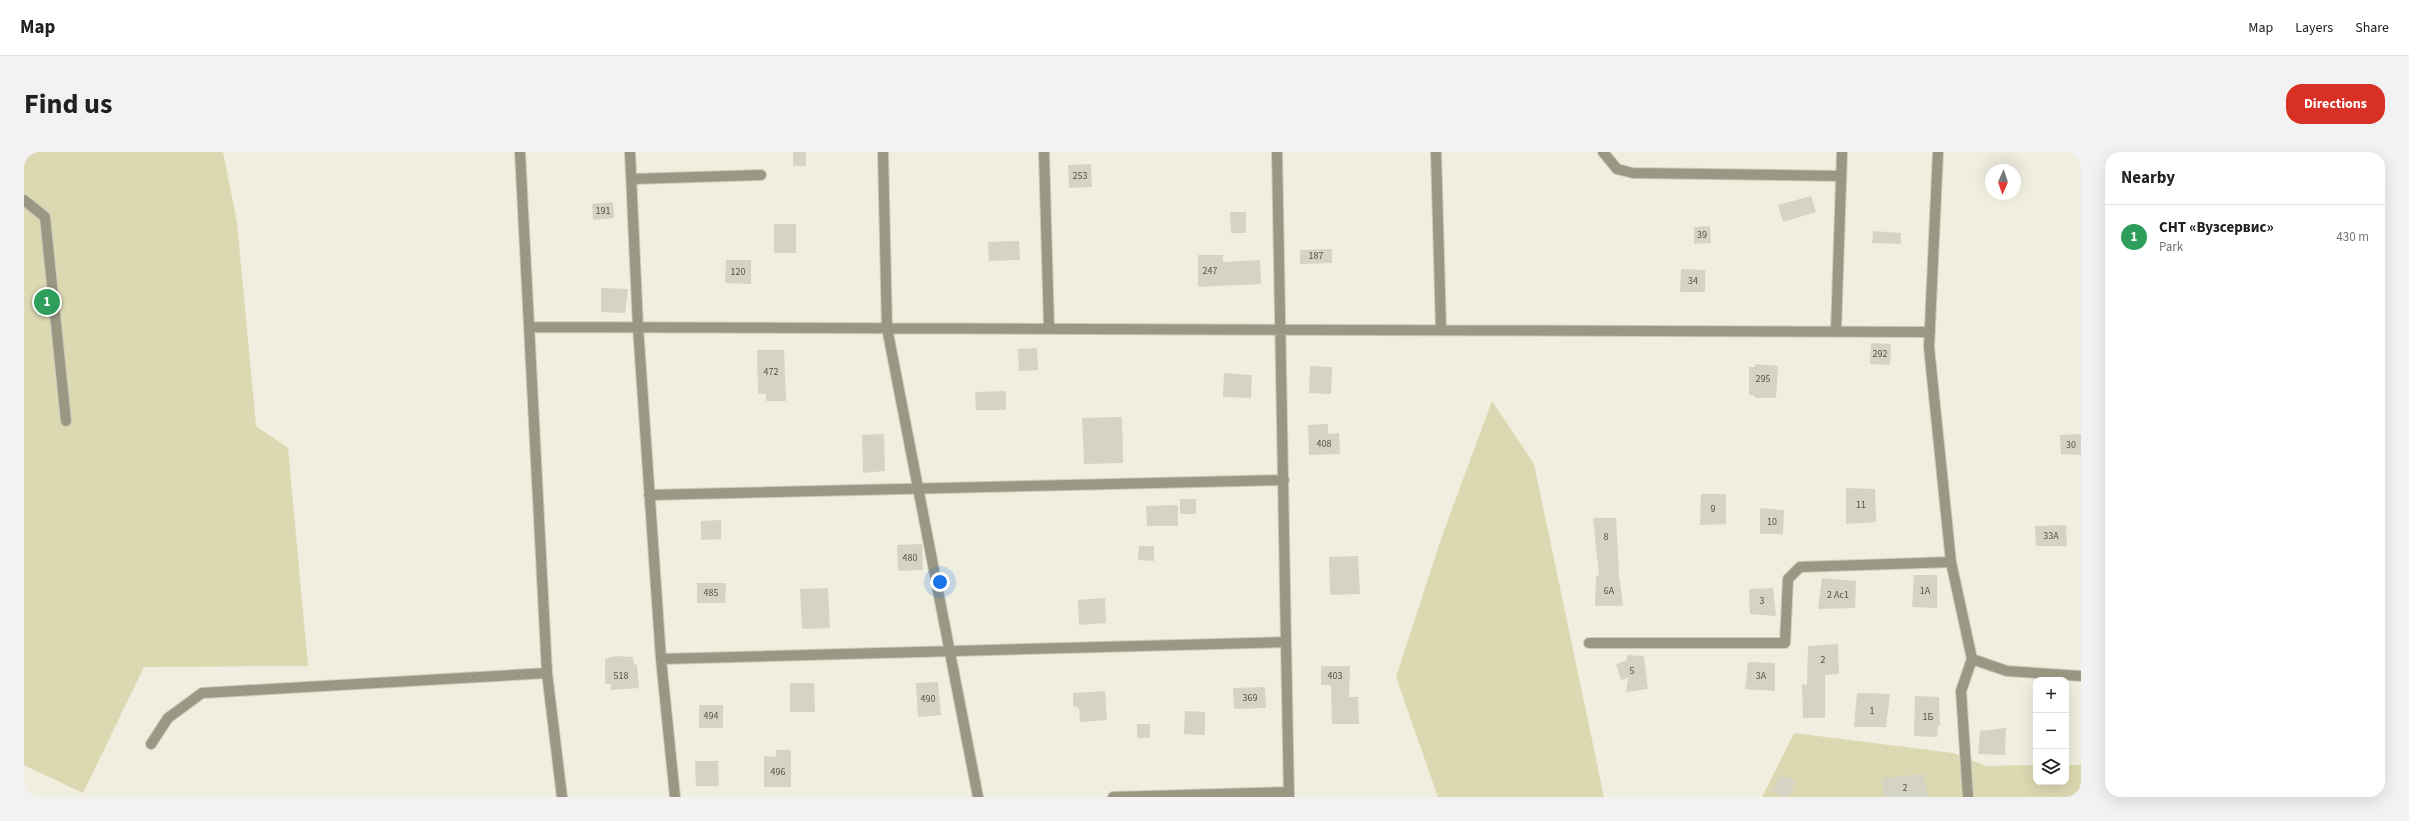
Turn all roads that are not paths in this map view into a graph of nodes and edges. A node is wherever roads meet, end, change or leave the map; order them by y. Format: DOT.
graph roads {
  1 [pos="520,152"];
  2 [pos="630,152"];
  3 [pos="883,152"];
  4 [pos="1044,152"];
  5 [pos="1277,152"];
  6 [pos="1436,152"];
  7 [pos="1603,152"];
  8 [pos="1842,152"];
  9 [pos="1938,152"];
  10 [pos="761,175"];
  11 [pos="1841,176"];
  12 [pos="632,179"];
  13 [pos="24,200"];
  14 [pos="529,326"];
  15 [pos="638,327"];
  16 [pos="887,328"];
  17 [pos="1049,328"];
  18 [pos="1282,329"];
  19 [pos="1441,330"];
  20 [pos="1836,332"];
  21 [pos="1930,332"];
  22 [pos="66,421"];
  23 [pos="1284,480"];
  24 [pos="917,488"];
  25 [pos="650,495"];
  26 [pos="1951,562"];
  27 [pos="1286,642"];
  28 [pos="1589,643"];
  29 [pos="948,651"];
  30 [pos="661,659"];
  31 [pos="1972,659"];
  32 [pos="547,673"];
  33 [pos="2081,676"];
  34 [pos="151,744"];
  35 [pos="1289,795"];
  36 [pos="562,797"];
  37 [pos="675,797"];
  38 [pos="978,797"];
  39 [pos="1113,797"];
  40 [pos="1968,797"];
  1 -- 14 [label="street"];
  2 -- 12 [label="street"];
  3 -- 16 [label="street"];
  4 -- 17 [label="street"];
  5 -- 18 [label="street"];
  6 -- 19 [label="street"];
  7 -- 11 [label="street"];
  8 -- 11 [label="street"];
  9 -- 21 [label="street"];
  10 -- 12 [label="street"];
  11 -- 20 [label="street"];
  12 -- 15 [label="street"];
  13 -- 22 [label="street"];
  14 -- 15 [label="street"];
  14 -- 32 [label="street"];
  15 -- 16 [label="street"];
  15 -- 25 [label="street"];
  16 -- 17 [label="street"];
  16 -- 24 [label="street"];
  17 -- 18 [label="street"];
  18 -- 19 [label="street"];
  18 -- 23 [label="street"];
  19 -- 20 [label="street"];
  20 -- 21 [label="street"];
  21 -- 26 [label="street"];
  23 -- 24 [label="street"];
  23 -- 27 [label="street"];
  24 -- 25 [label="street"];
  24 -- 29 [label="street"];
  25 -- 30 [label="street"];
  26 -- 28 [label="street"];
  26 -- 31 [label="street"];
  27 -- 29 [label="street"];
  27 -- 35 [label="street"];
  29 -- 30 [label="street"];
  29 -- 38 [label="street"];
  30 -- 37 [label="street"];
  31 -- 33 [label="street"];
  31 -- 40 [label="street"];
  32 -- 34 [label="street"];
  32 -- 36 [label="street"];
  35 -- 39 [label="street"];
}
